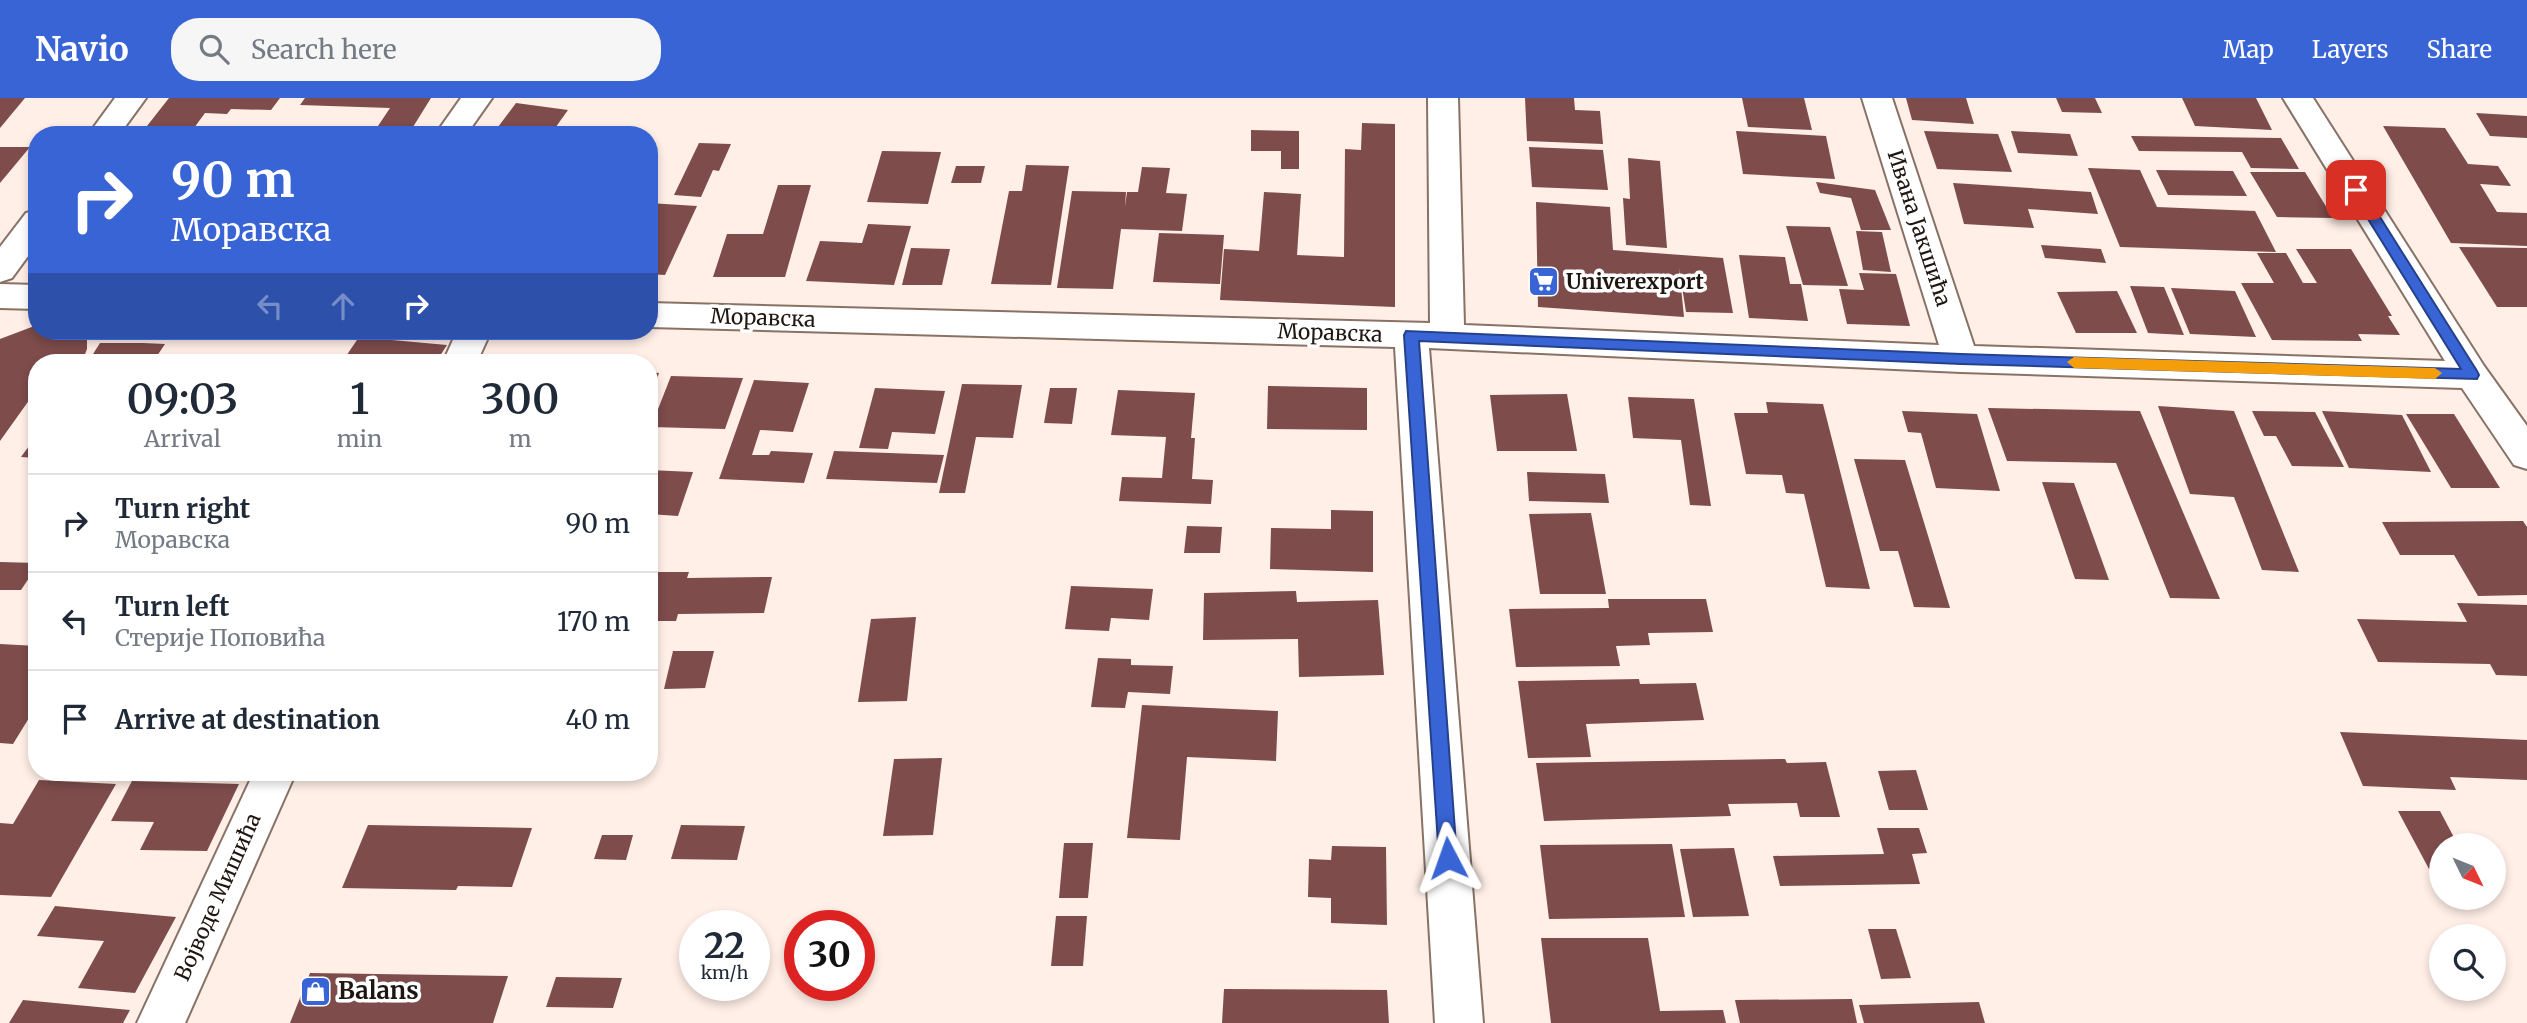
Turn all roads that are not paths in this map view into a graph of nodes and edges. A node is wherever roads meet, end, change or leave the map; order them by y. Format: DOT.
graph roads {
  1 [pos="131,98"];
  2 [pos="477,98"];
  3 [pos="1443,98"];
  4 [pos="1877,98"];
  5 [pos="2298,98"];
  6 [pos="110,126"];
  7 [pos="457,126"];
  8 [pos="28,233"];
  9 [pos="0,270"];
  10 [pos="0,296"];
  11 [pos="28,297"];
  12 [pos="658,315"];
  13 [pos="1429,336"];
  14 [pos="1961,359"];
  15 [pos="2472,375"];
  16 [pos="2527,455"];
  17 [pos="271,781"];
  18 [pos="161,1023"];
  19 [pos="1459,1023"];
  1 -- 6 [label="street"];
  2 -- 7 [label="street"];
  3 -- 13 [label="street"];
  4 -- 14 [label="street, Ивана Јакшића"];
  5 -- 15 [label="street"];
  8 -- 9 [label="street"];
  10 -- 11 [label="street"];
  12 -- 13 [label="street, Моравска"];
  13 -- 14 [label="street, Моравска"];
  13 -- 19 [label="street"];
  14 -- 15 [label="street, Моравска"];
  15 -- 16 [label="street"];
  17 -- 18 [label="street, Војводе Мишића"];
}
